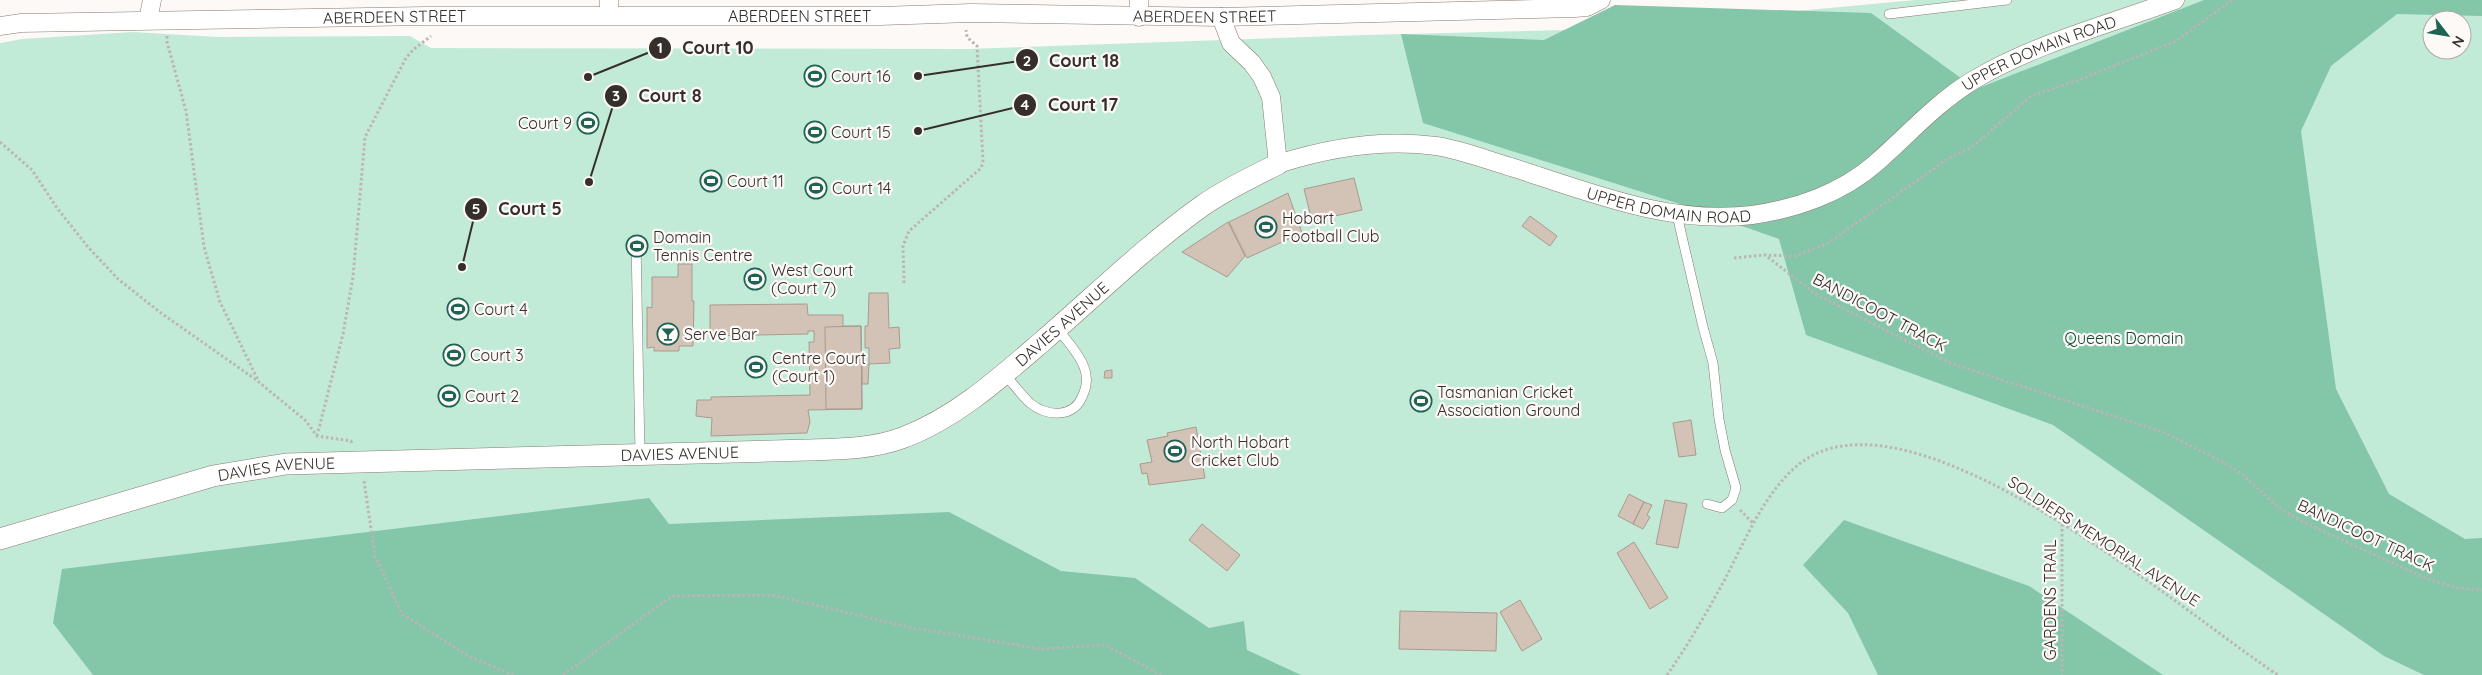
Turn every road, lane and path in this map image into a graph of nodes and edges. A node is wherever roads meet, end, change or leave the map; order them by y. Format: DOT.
graph roads {
  1 [pos="152,0"];
  2 [pos="2007,0"];
  3 [pos="2175,0"];
  4 [pos="2232,0"];
  5 [pos="1600,1"];
  6 [pos="2145,5"];
  7 [pos="950,6"];
  8 [pos="609,8"];
  9 [pos="1139,8"];
  10 [pos="1889,14"];
  11 [pos="1221,17"];
  12 [pos="148,20"];
  13 [pos="0,26"];
  14 [pos="966,27"];
  15 [pos="167,32"];
  16 [pos="432,36"];
  17 [pos="0,142"];
  18 [pos="1278,164"];
  19 [pos="1677,215"];
  20 [pos="636,241"];
  21 [pos="1765,255"];
  22 [pos="1734,258"];
  23 [pos="904,283"];
  24 [pos="1057,328"];
  25 [pos="1004,374"];
  26 [pos="260,383"];
  27 [pos="316,436"];
  28 [pos="640,454"];
  29 [pos="361,461"];
  30 [pos="1732,500"];
  31 [pos="1707,504"];
  32 [pos="1754,524"];
  33 [pos="2062,524"];
  34 [pos="0,539"];
  35 [pos="2482,590"];
  36 [pos="513,675"];
  37 [pos="563,675"];
  38 [pos="1161,675"];
  39 [pos="1667,675"];
  40 [pos="2062,675"];
  41 [pos="2278,675"];
  1 -- 12 [label="street"];
  2 -- 10 [label="lane"];
  3 -- 6 [label="street, UPPER DOMAIN ROAD"];
  4 -- 21 [label="path, BANDICOOT TRACK"];
  5 -- 11 [label="street, ABERDEEN STREET"];
  6 -- 19 [label="street, UPPER DOMAIN ROAD"];
  7 -- 8 [label="street, ABERDEEN STREET"];
  7 -- 9 [label="street, ABERDEEN STREET"];
  8 -- 12 [label="street, ABERDEEN STREET"];
  9 -- 11 [label="street, ABERDEEN STREET"];
  11 -- 18 [label="street"];
  12 -- 13 [label="street, ABERDEEN STREET"];
  14 -- 23 [label="path"];
  15 -- 26 [label="path"];
  16 -- 27 [label="path"];
  17 -- 26 [label="path"];
  18 -- 19 [label="street, UPPER DOMAIN ROAD"];
  18 -- 24 [label="street, DAVIES AVENUE"];
  19 -- 30 [label="lane"];
  20 -- 28 [label="lane"];
  21 -- 22 [label="path"];
  21 -- 35 [label="path, BANDICOOT TRACK"];
  24 -- 25 [label="street, DAVIES AVENUE"];
  24 -- 25 [label="lane"];
  25 -- 28 [label="street, DAVIES AVENUE"];
  26 -- 27 [label="path"];
  27 -- 29 [label="path"];
  28 -- 29 [label="street, DAVIES AVENUE"];
  29 -- 34 [label="street, DAVIES AVENUE"];
  29 -- 36 [label="path"];
  30 -- 31 [label="lane"];
  30 -- 32 [label="path"];
  32 -- 33 [label="path, SOLDIERS MEMORIAL AVENUE"];
  32 -- 39 [label="path, SOLDIERS MEMORIAL AVENUE"];
  33 -- 40 [label="path, GARDENS TRAIL"];
  33 -- 41 [label="path, SOLDIERS MEMORIAL AVENUE"];
  37 -- 38 [label="path"];
}
